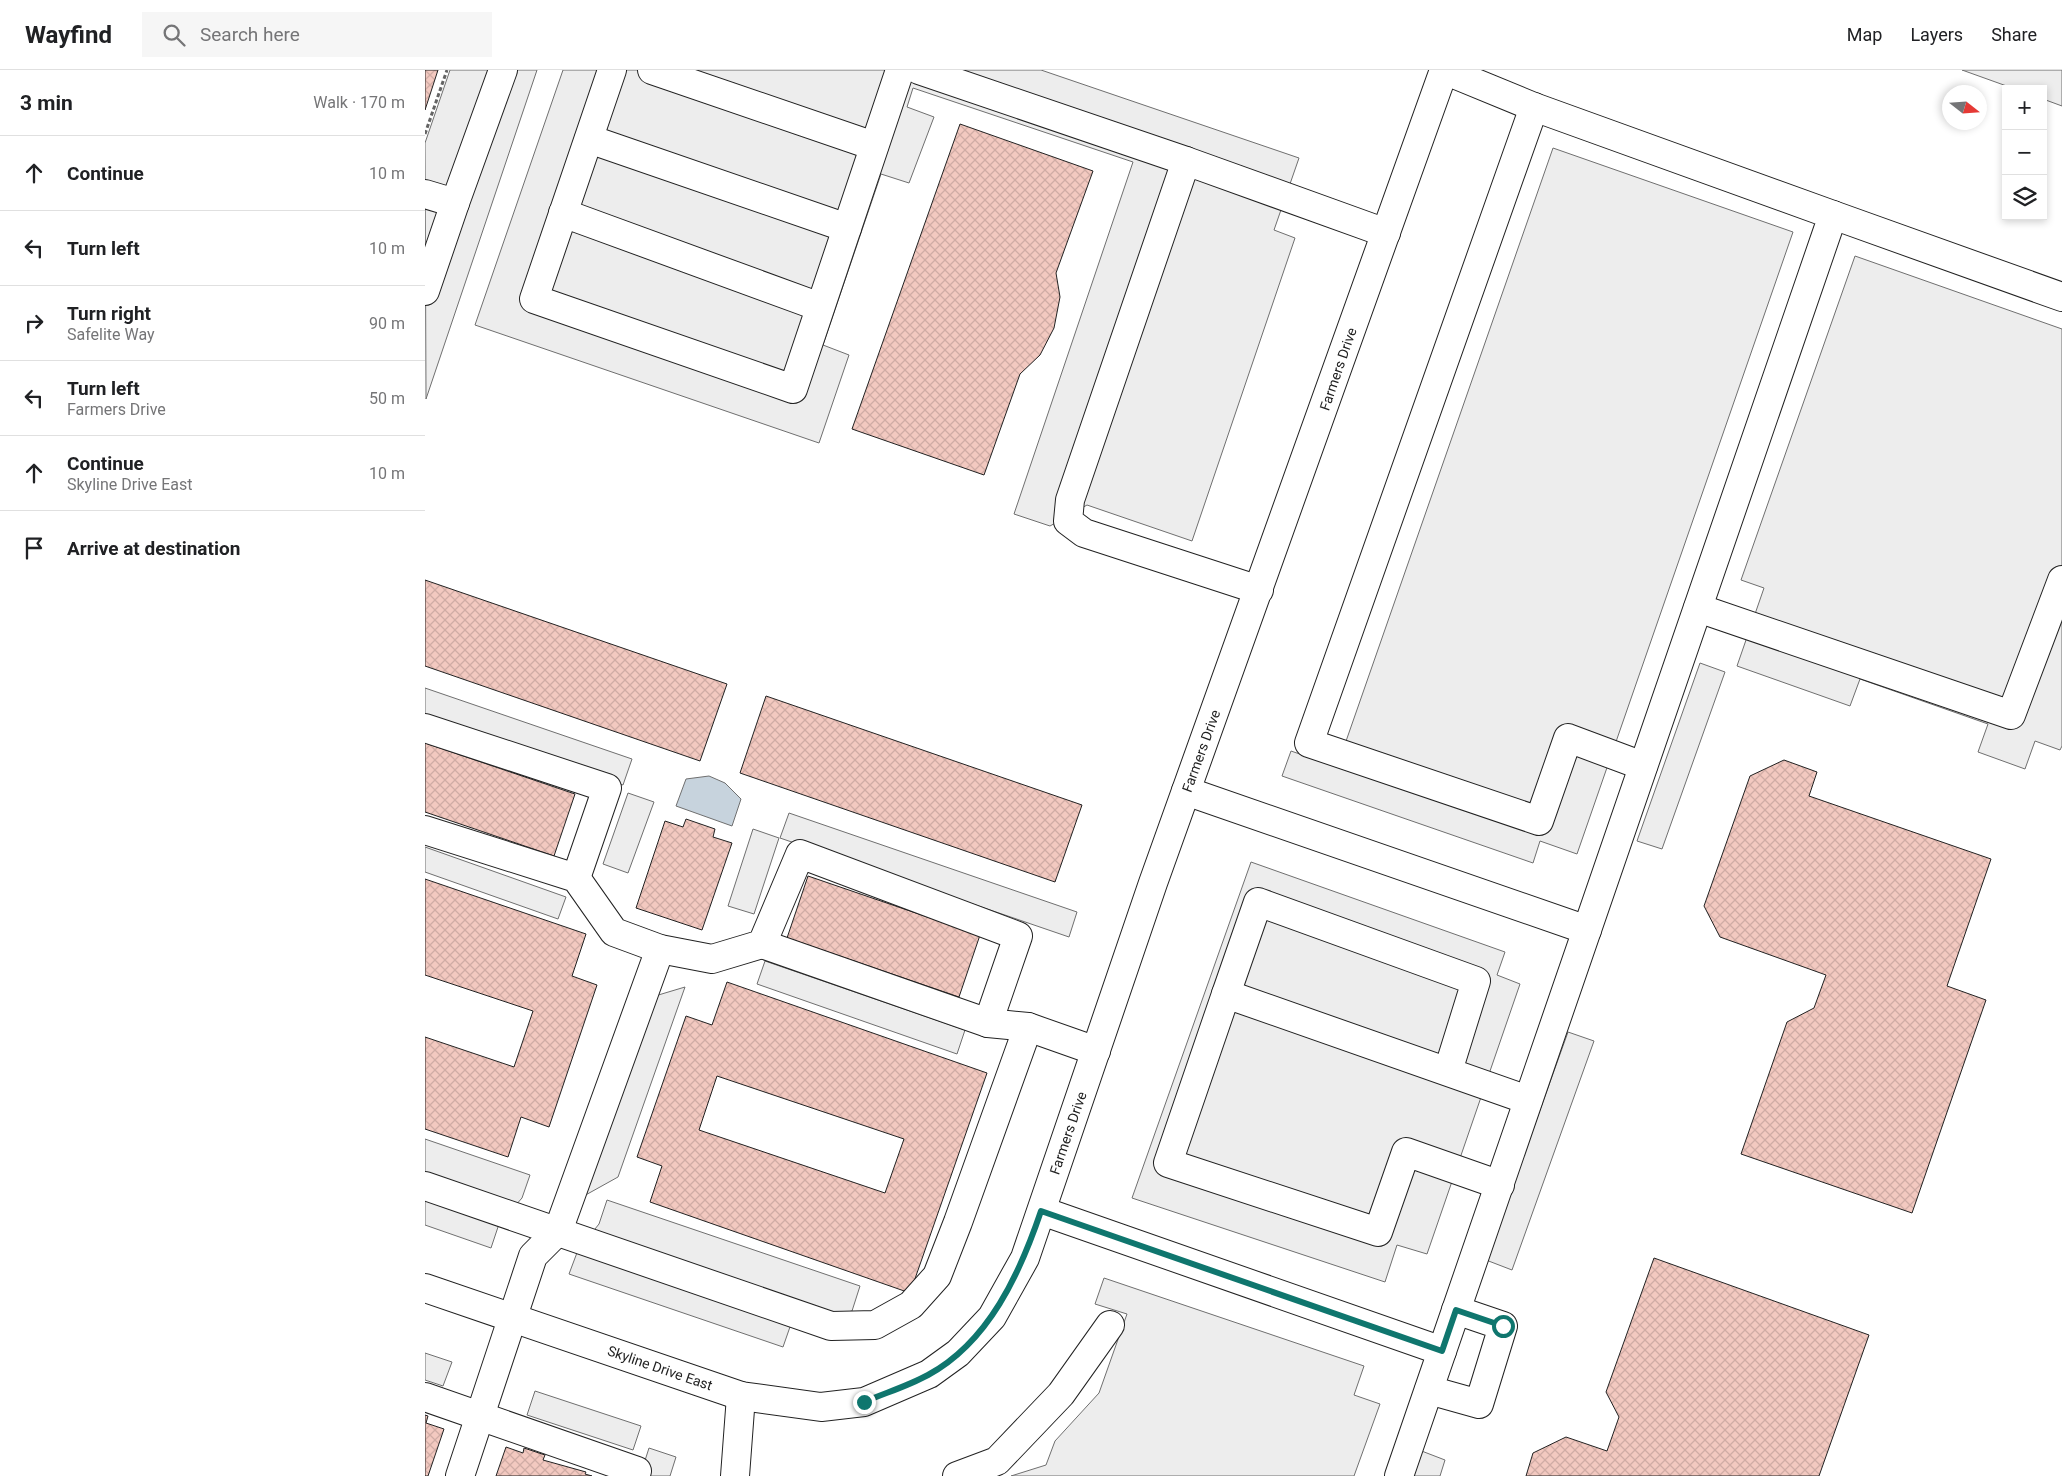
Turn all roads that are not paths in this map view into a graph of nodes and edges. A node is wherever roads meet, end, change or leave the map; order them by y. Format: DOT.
graph roads {
  1 [pos="503,70"];
  2 [pos="612,70"];
  3 [pos="652,70"];
  4 [pos="900,70"];
  5 [pos="919,70"];
  6 [pos="1444,70"];
  7 [pos="1534,107"];
  8 [pos="589,139"];
  9 [pos="874,146"];
  10 [pos="1186,161"];
  11 [pos="425,194"];
  12 [pos="455,203"];
  13 [pos="563,213"];
  14 [pos="1833,215"];
  15 [pos="847,228"];
  16 [pos="1386,233"];
  17 [pos="430,259"];
  18 [pos="425,291"];
  19 [pos="2062,296"];
  20 [pos="820,307"];
  21 [pos="2062,580"];
  22 [pos="1259,590"];
  23 [pos="1698,608"];
  24 [pos="425,728"];
  25 [pos="1643,766"];
  26 [pos="1186,791"];
  27 [pos="425,830"];
  28 [pos="576,878"];
  29 [pos="1587,930"];
  30 [pos="762,944"];
  31 [pos="661,949"];
  32 [pos="1226,994"];
  33 [pos="988,1023"];
  34 [pos="1027,1027"];
  35 [pos="1096,1051"];
  36 [pos="1448,1071"];
  37 [pos="1528,1100"];
  38 [pos="1499,1185"];
  39 [pos="425,1186"];
  40 [pos="1041,1211"];
  41 [pos="558,1231"];
  42 [pos="425,1288"];
  43 [pos="1456,1310"];
  44 [pos="512,1318"];
  45 [pos="1110,1325"];
  46 [pos="1442,1351"];
  47 [pos="899,1387"];
  48 [pos="1429,1390"];
  49 [pos="741,1396"];
  50 [pos="425,1397"];
  51 [pos="480,1416"];
  52 [pos="637,1470"];
  53 [pos="460,1476"];
  54 [pos="735,1476"];
  55 [pos="957,1476"];
  56 [pos="1399,1476"];
  1 -- 12 [label="street"];
  2 -- 8 [label="street"];
  3 -- 9 [label="street"];
  4 -- 9 [label="street"];
  5 -- 10 [label="street"];
  6 -- 7 [label="street"];
  6 -- 16 [label="street, Farmers Drive"];
  7 -- 14 [label="street"];
  7 -- 25 [label="street"];
  8 -- 13 [label="street"];
  8 -- 15 [label="street"];
  9 -- 15 [label="street"];
  10 -- 16 [label="street"];
  10 -- 22 [label="street"];
  11 -- 12 [label="street"];
  12 -- 17 [label="street"];
  13 -- 20 [label="street"];
  13 -- 20 [label="street"];
  14 -- 19 [label="street"];
  14 -- 23 [label="street"];
  15 -- 20 [label="street"];
  16 -- 22 [label="street, Farmers Drive"];
  17 -- 18 [label="street"];
  21 -- 23 [label="street"];
  22 -- 26 [label="street, Farmers Drive"];
  23 -- 25 [label="street"];
  24 -- 28 [label="street"];
  25 -- 29 [label="street"];
  26 -- 29 [label="street"];
  26 -- 35 [label="street, Farmers Drive"];
  27 -- 28 [label="street"];
  28 -- 31 [label="street"];
  29 -- 37 [label="street"];
  30 -- 31 [label="street"];
  30 -- 33 [label="street"];
  30 -- 33 [label="street"];
  31 -- 41 [label="street"];
  32 -- 36 [label="street"];
  32 -- 36 [label="street"];
  32 -- 38 [label="street"];
  33 -- 34 [label="street"];
  34 -- 35 [label="street"];
  34 -- 41 [label="street"];
  35 -- 40 [label="street, Farmers Drive"];
  36 -- 37 [label="street"];
  37 -- 38 [label="street"];
  38 -- 43 [label="street"];
  39 -- 41 [label="street"];
  40 -- 46 [label="street"];
  40 -- 47 [label="street, Farmers Drive"];
  41 -- 44 [label="street"];
  42 -- 44 [label="street, Skyline Drive East"];
  43 -- 46 [label="street"];
  43 -- 48 [label="street"];
  44 -- 49 [label="street, Skyline Drive East"];
  44 -- 51 [label="street"];
  45 -- 55 [label="street"];
  46 -- 48 [label="street"];
  47 -- 49 [label="street, Skyline Drive East"];
  48 -- 56 [label="street"];
  49 -- 54 [label="street"];
  50 -- 51 [label="street"];
  51 -- 52 [label="street"];
  51 -- 53 [label="street"];
}
